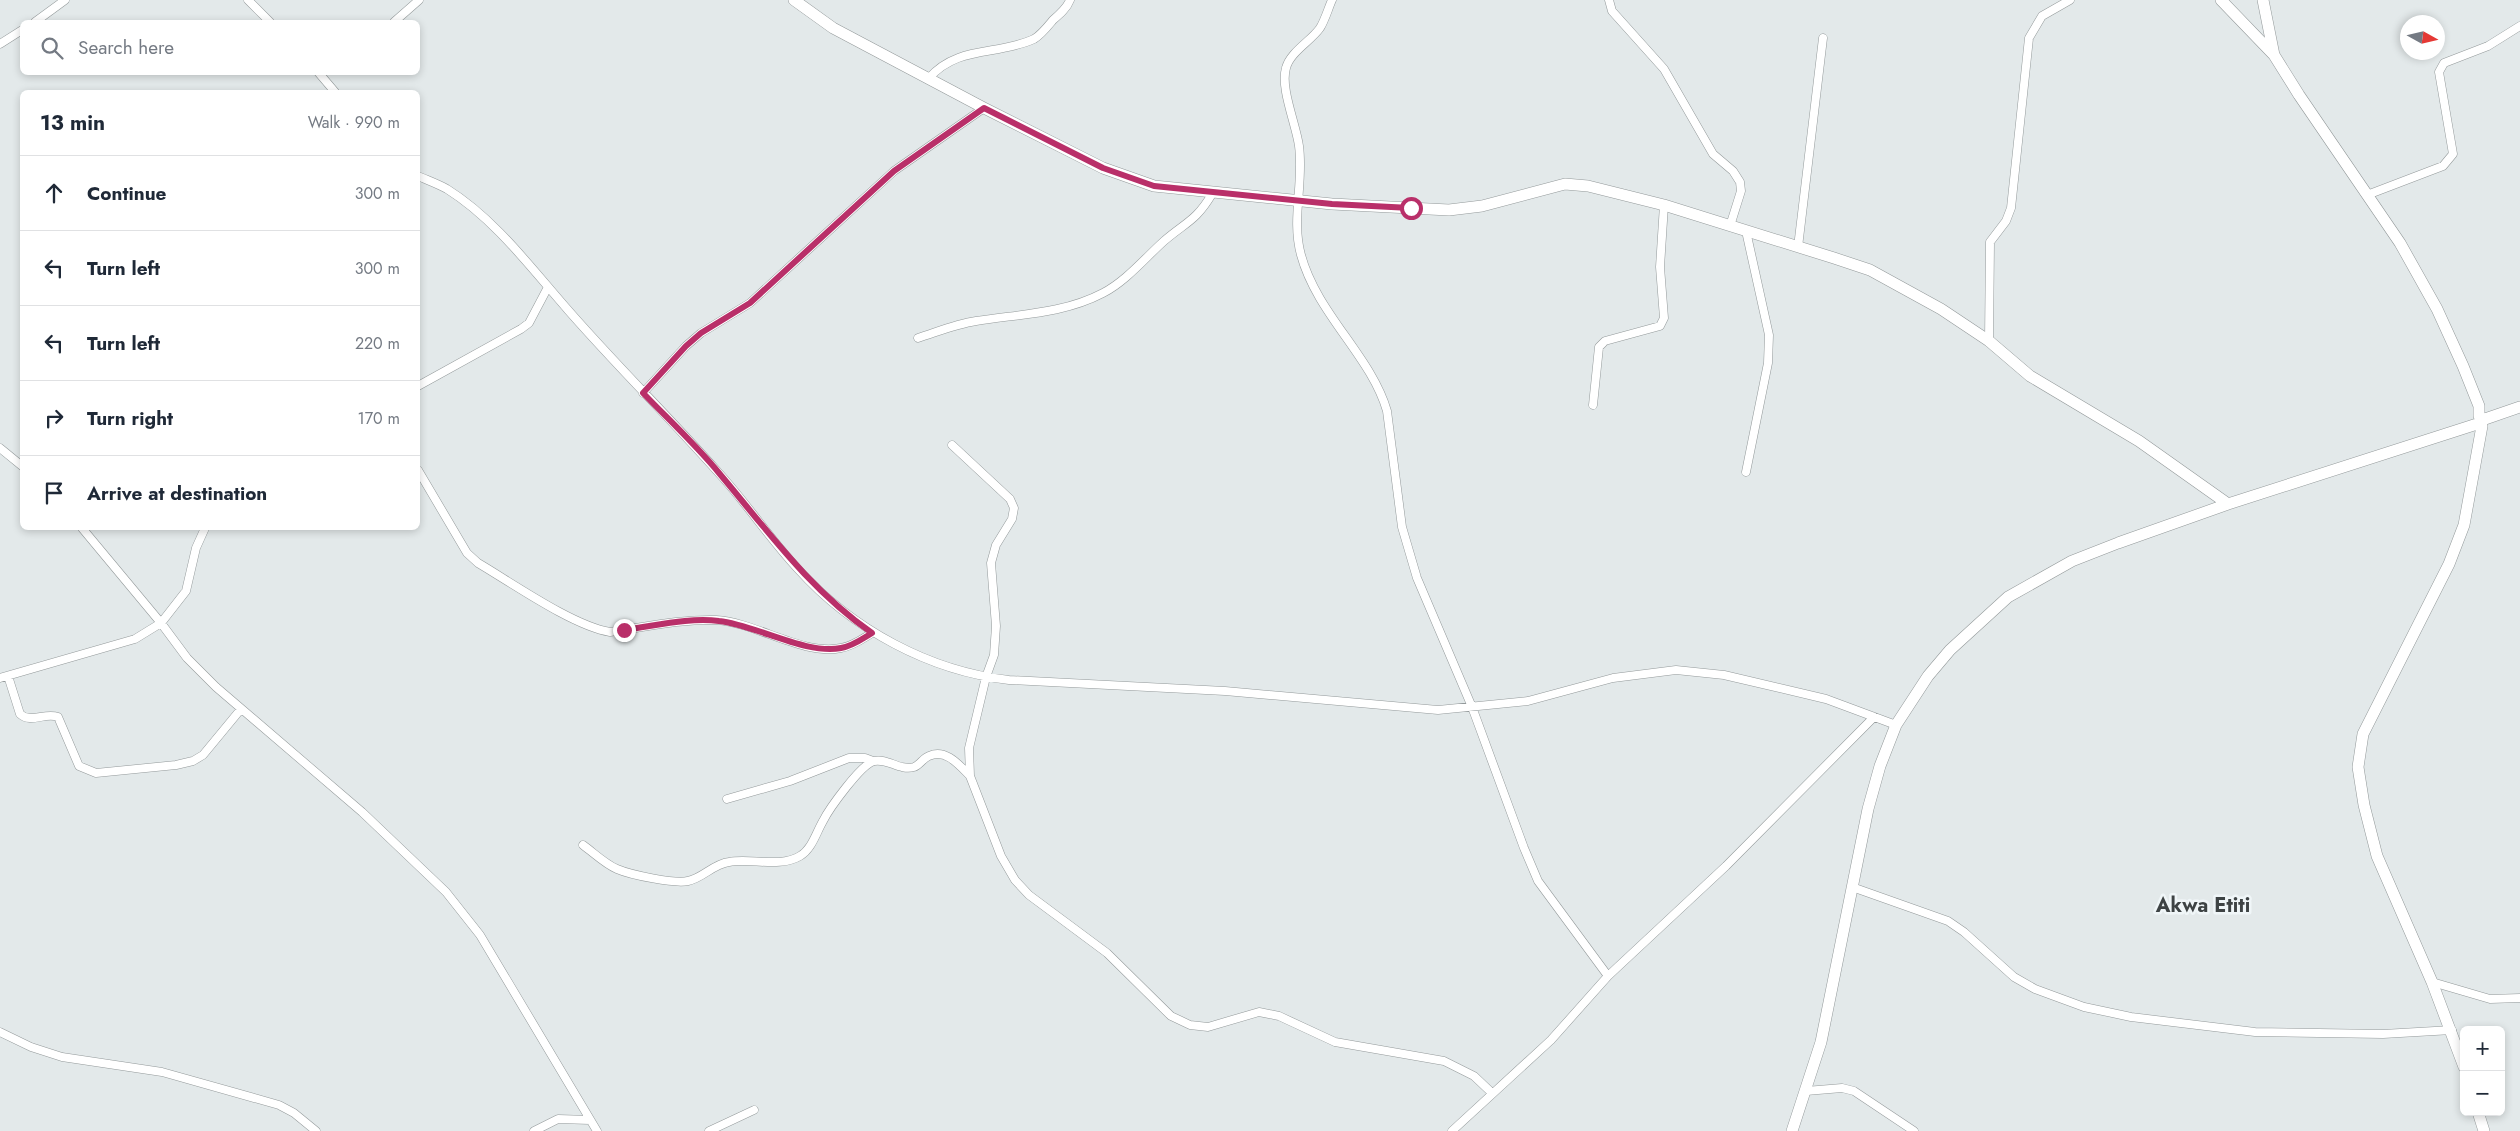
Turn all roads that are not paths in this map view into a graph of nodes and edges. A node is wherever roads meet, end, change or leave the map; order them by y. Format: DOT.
graph roads {
  1 [pos="65,0"];
  2 [pos="248,0"];
  3 [pos="419,0"];
  4 [pos="794,0"];
  5 [pos="1070,0"];
  6 [pos="1332,0"];
  7 [pos="1609,0"];
  8 [pos="2070,0"];
  9 [pos="2221,0"];
  10 [pos="2263,0"];
  11 [pos="38,20"];
  12 [pos="268,20"];
  13 [pos="396,20"];
  14 [pos="2520,26"];
  15 [pos="20,31"];
  16 [pos="1823,38"];
  17 [pos="0,44"];
  18 [pos="2274,55"];
  19 [pos="321,75"];
  20 [pos="929,78"];
  21 [pos="333,90"];
  22 [pos="984,108"];
  23 [pos="420,177"];
  24 [pos="1212,194"];
  25 [pos="2368,195"];
  26 [pos="1298,201"];
  27 [pos="1664,205"];
  28 [pos="1730,226"];
  29 [pos="1746,230"];
  30 [pos="1798,246"];
  31 [pos="548,287"];
  32 [pos="918,338"];
  33 [pos="1989,341"];
  34 [pos="420,385"];
  35 [pos="643,393"];
  36 [pos="1593,405"];
  37 [pos="2520,407"];
  38 [pos="2481,421"];
  39 [pos="952,445"];
  40 [pos="0,448"];
  41 [pos="20,464"];
  42 [pos="1746,472"];
  43 [pos="420,473"];
  44 [pos="2228,504"];
  45 [pos="84,530"];
  46 [pos="204,530"];
  47 [pos="161,622"];
  48 [pos="872,633"];
  49 [pos="4,677"];
  50 [pos="986,677"];
  51 [pos="1472,707"];
  52 [pos="241,709"];
  53 [pos="1874,718"];
  54 [pos="1896,726"];
  55 [pos="873,761"];
  56 [pos="970,776"];
  57 [pos="727,799"];
  58 [pos="583,845"];
  59 [pos="1852,887"];
  60 [pos="1608,976"];
  61 [pos="2432,982"];
  62 [pos="2520,998"];
  63 [pos="2452,1030"];
  64 [pos="0,1032"];
  65 [pos="2460,1055"];
  66 [pos="1806,1091"];
  67 [pos="1492,1093"];
  68 [pos="754,1110"];
  69 [pos="2479,1116"];
  70 [pos="590,1120"];
  71 [pos="316,1131"];
  72 [pos="534,1131"];
  73 [pos="597,1131"];
  74 [pos="709,1131"];
  75 [pos="1452,1131"];
  76 [pos="1792,1131"];
  77 [pos="1914,1131"];
  78 [pos="2484,1131"];
  1 -- 11 [label="street"];
  2 -- 12 [label="street"];
  3 -- 13 [label="street"];
  4 -- 20 [label="main road"];
  5 -- 20 [label="street"];
  6 -- 26 [label="street"];
  7 -- 28 [label="street"];
  8 -- 33 [label="street"];
  9 -- 18 [label="main road"];
  10 -- 18 [label="main road"];
  14 -- 25 [label="street"];
  15 -- 17 [label="street"];
  16 -- 30 [label="street"];
  18 -- 25 [label="main road"];
  19 -- 21 [label="street"];
  20 -- 22 [label="main road"];
  22 -- 24 [label="main road"];
  22 -- 35 [label="street"];
  23 -- 31 [label="street"];
  24 -- 26 [label="main road"];
  24 -- 32 [label="street"];
  25 -- 38 [label="main road"];
  26 -- 27 [label="main road"];
  26 -- 51 [label="street"];
  27 -- 28 [label="main road"];
  27 -- 36 [label="street"];
  28 -- 29 [label="main road"];
  29 -- 30 [label="main road"];
  29 -- 42 [label="street"];
  30 -- 33 [label="main road"];
  31 -- 34 [label="street"];
  31 -- 35 [label="street"];
  33 -- 44 [label="main road"];
  35 -- 48 [label="street"];
  37 -- 38 [label="main road"];
  38 -- 44 [label="main road"];
  38 -- 61 [label="main road"];
  39 -- 50 [label="street"];
  40 -- 41 [label="street"];
  43 -- 48 [label="street"];
  44 -- 54 [label="main road"];
  45 -- 47 [label="street"];
  46 -- 47 [label="street"];
  47 -- 49 [label="street"];
  47 -- 52 [label="street"];
  48 -- 50 [label="street"];
  49 -- 52 [label="street"];
  50 -- 51 [label="street"];
  50 -- 56 [label="street"];
  51 -- 53 [label="street"];
  51 -- 60 [label="street"];
  52 -- 70 [label="street"];
  53 -- 54 [label="street"];
  53 -- 60 [label="street"];
  54 -- 59 [label="main road"];
  55 -- 56 [label="street"];
  55 -- 57 [label="street"];
  55 -- 58 [label="street"];
  56 -- 67 [label="street"];
  59 -- 63 [label="street"];
  59 -- 66 [label="main road"];
  60 -- 67 [label="street"];
  61 -- 62 [label="street"];
  61 -- 63 [label="main road"];
  63 -- 65 [label="main road"];
  64 -- 71 [label="street"];
  66 -- 76 [label="main road"];
  66 -- 77 [label="street"];
  67 -- 75 [label="street"];
  68 -- 74 [label="street"];
  69 -- 78 [label="main road"];
  70 -- 72 [label="street"];
  70 -- 73 [label="street"];
}
